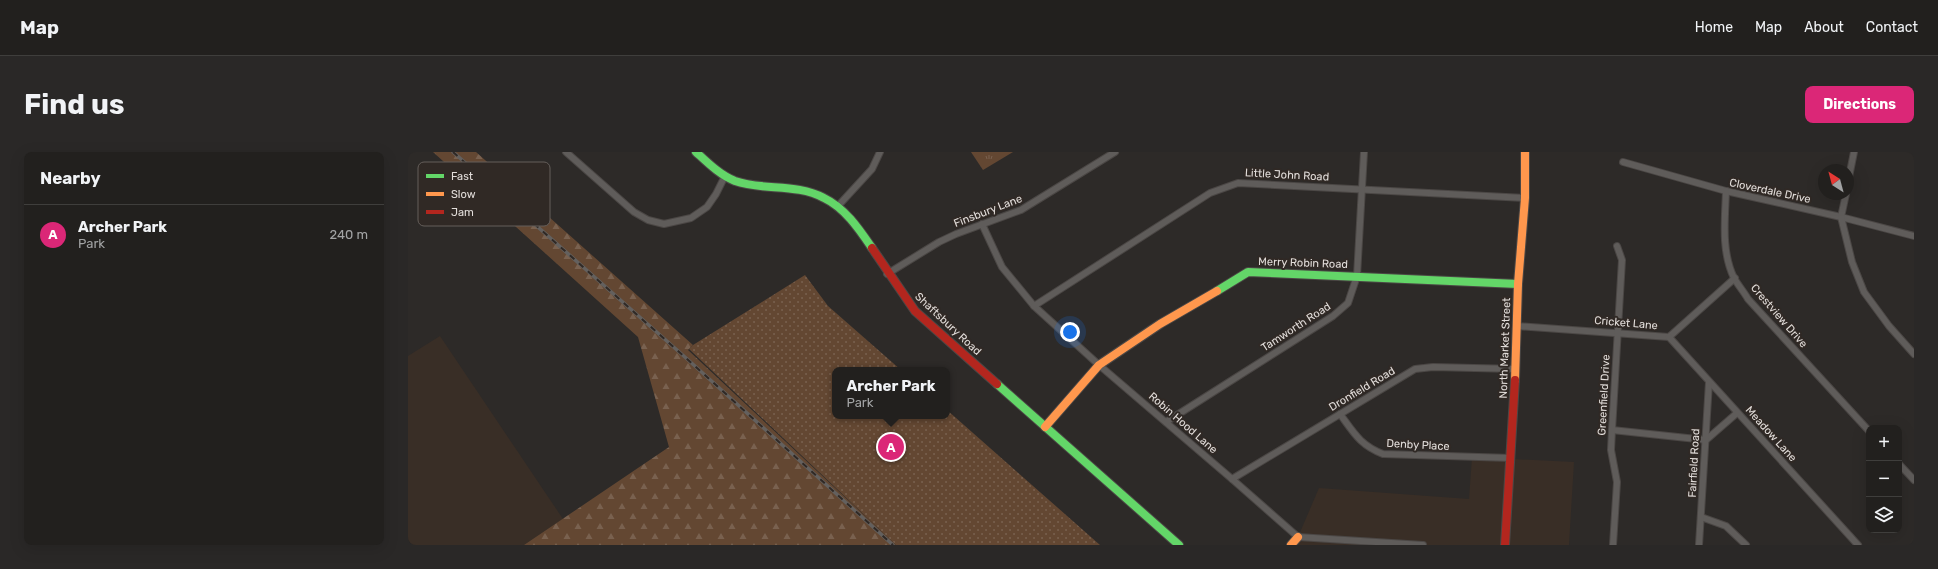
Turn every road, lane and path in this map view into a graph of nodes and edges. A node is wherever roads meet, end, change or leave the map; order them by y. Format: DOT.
graph roads {
  1 [pos="566,152"];
  2 [pos="696,152"];
  3 [pos="880,152"];
  4 [pos="1115,152"];
  5 [pos="1364,152"];
  6 [pos="1525,152"];
  7 [pos="1854,152"];
  8 [pos="1623,162"];
  9 [pos="1852,164"];
  10 [pos="725,176"];
  11 [pos="1363,189"];
  12 [pos="1726,191"];
  13 [pos="1525,198"];
  14 [pos="1845,200"];
  15 [pos="838,206"];
  16 [pos="1841,216"];
  17 [pos="982,224"];
  18 [pos="1914,236"];
  19 [pos="1617,246"];
  20 [pos="887,274"];
  21 [pos="1358,276"];
  22 [pos="1735,278"];
  23 [pos="1518,284"];
  24 [pos="1034,306"];
  25 [pos="1517,326"];
  26 [pos="1618,332"];
  27 [pos="1669,337"];
  28 [pos="1914,354"];
  29 [pos="1099,365"];
  30 [pos="1516,369"];
  31 [pos="1709,382"];
  32 [pos="1737,413"];
  33 [pos="1340,414"];
  34 [pos="1166,422"];
  35 [pos="1045,427"];
  36 [pos="1866,428"];
  37 [pos="1612,430"];
  38 [pos="1706,440"];
  39 [pos="1511,458"];
  40 [pos="1902,467"];
  41 [pos="1232,479"];
  42 [pos="1914,480"];
  43 [pos="1701,517"];
  44 [pos="1298,537"];
  45 [pos="1179,545"];
  46 [pos="1291,545"];
  47 [pos="1424,545"];
  48 [pos="1505,545"];
  49 [pos="1613,545"];
  50 [pos="1700,545"];
  51 [pos="1746,545"];
  52 [pos="1858,545"];
  1 -- 10 [label="street"];
  2 -- 10 [label="street, Shaftsbury Road"];
  3 -- 15 [label="street"];
  4 -- 17 [label="street, Finsbury Lane"];
  5 -- 11 [label="street, Tamworth Road"];
  6 -- 13 [label="street, North Market Street"];
  7 -- 9 [label="street"];
  8 -- 12 [label="street, Cloverdale Drive"];
  10 -- 15 [label="street, Shaftsbury Road"];
  11 -- 13 [label="street, Little John Road"];
  11 -- 21 [label="street, Tamworth Road"];
  11 -- 24 [label="street, Little John Road"];
  12 -- 16 [label="street, Cloverdale Drive"];
  12 -- 22 [label="street, Crestview Drive"];
  13 -- 23 [label="street, North Market Street"];
  14 -- 16 [label="street"];
  15 -- 20 [label="street, Shaftsbury Road"];
  16 -- 18 [label="street, Cloverdale Drive"];
  16 -- 28 [label="street"];
  17 -- 20 [label="street, Finsbury Lane"];
  17 -- 24 [label="street, Robin Hood Lane"];
  19 -- 26 [label="street, Greenfield Drive"];
  20 -- 35 [label="street, Shaftsbury Road"];
  21 -- 23 [label="street, Merry Robin Road"];
  21 -- 29 [label="street, Merry Robin Road"];
  21 -- 34 [label="street, Tamworth Road"];
  22 -- 27 [label="street, Cricket Lane"];
  22 -- 36 [label="street, Crestview Drive"];
  23 -- 25 [label="street, North Market Street"];
  24 -- 29 [label="street, Robin Hood Lane"];
  25 -- 26 [label="street, Cricket Lane"];
  25 -- 30 [label="street, North Market Street"];
  26 -- 27 [label="street, Cricket Lane"];
  26 -- 37 [label="street, Greenfield Drive"];
  27 -- 31 [label="street, Meadow Lane"];
  29 -- 34 [label="street, Robin Hood Lane"];
  29 -- 35 [label="street, Merry Robin Road"];
  30 -- 33 [label="street, Dronfield Road"];
  30 -- 39 [label="street, North Market Street"];
  31 -- 32 [label="street, Meadow Lane"];
  31 -- 38 [label="street, Fairfield Road"];
  32 -- 38 [label="street"];
  32 -- 52 [label="street, Meadow Lane"];
  33 -- 39 [label="street, Denby Place"];
  33 -- 41 [label="street, Dronfield Road"];
  34 -- 41 [label="street, Robin Hood Lane"];
  35 -- 45 [label="street, Shaftsbury Road"];
  37 -- 38 [label="street"];
  37 -- 49 [label="street, Greenfield Drive"];
  38 -- 43 [label="street, Fairfield Road"];
  39 -- 48 [label="street, North Market Street"];
  40 -- 42 [label="street"];
  41 -- 44 [label="street, Robin Hood Lane"];
  43 -- 50 [label="street, Fairfield Road"];
  43 -- 51 [label="street"];
  44 -- 46 [label="street"];
  44 -- 47 [label="street"];
}
